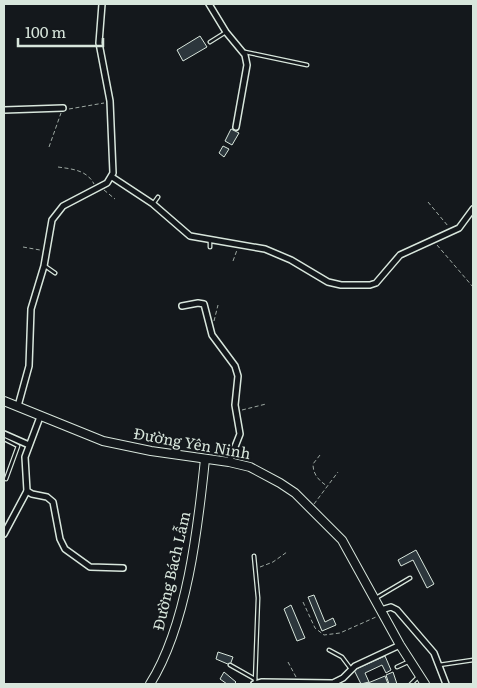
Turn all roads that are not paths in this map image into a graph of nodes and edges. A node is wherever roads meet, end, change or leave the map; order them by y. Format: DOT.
graph roads {
  1 [pos="102,4"];
  2 [pos="209,4"];
  3 [pos="226,32"];
  4 [pos="210,42"];
  5 [pos="243,52"];
  6 [pos="307,65"];
  7 [pos="62,108"];
  8 [pos="4,110"];
  9 [pos="236,127"];
  10 [pos="112,177"];
  11 [pos="158,198"];
  12 [pos="153,204"];
  13 [pos="473,209"];
  14 [pos="44,266"];
  15 [pos="55,273"];
  16 [pos="182,306"];
  17 [pos="4,401"];
  18 [pos="18,406"];
  19 [pos="40,416"];
  20 [pos="4,434"];
  21 [pos="4,439"];
  22 [pos="29,445"];
  23 [pos="205,459"];
  24 [pos="229,462"];
  25 [pos="6,479"];
  26 [pos="27,491"];
  27 [pos="4,534"];
  28 [pos="254,556"];
  29 [pos="122,568"];
  30 [pos="410,578"];
  31 [pos="376,598"];
  32 [pos="382,611"];
  33 [pos="400,645"];
  34 [pos="329,650"];
  35 [pos="473,660"];
  36 [pos="411,661"];
  37 [pos="230,665"];
  38 [pos="439,665"];
  39 [pos="397,666"];
  40 [pos="351,669"];
  41 [pos="420,675"];
  42 [pos="254,682"];
  43 [pos="150,684"];
  44 [pos="411,684"];
  45 [pos="425,684"];
  46 [pos="446,684"];
  1 -- 10 [label="street"];
  2 -- 3 [label="street"];
  3 -- 4 [label="lane"];
  3 -- 5 [label="street"];
  5 -- 6 [label="lane"];
  5 -- 9 [label="street"];
  7 -- 8 [label="street"];
  10 -- 12 [label="street"];
  10 -- 14 [label="street"];
  11 -- 12 [label="lane"];
  12 -- 13 [label="street"];
  14 -- 15 [label="lane"];
  14 -- 18 [label="street"];
  16 -- 24 [label="street"];
  17 -- 18 [label="main road, Đường Yên Ninh"];
  18 -- 19 [label="main road, Đường Yên Ninh"];
  19 -- 22 [label="street"];
  19 -- 23 [label="main road, Đường Yên Ninh"];
  20 -- 22 [label="street"];
  21 -- 25 [label="lane"];
  22 -- 26 [label="street"];
  23 -- 24 [label="main road, Đường Yên Ninh"];
  23 -- 43 [label="main road, Đường Bách Lẫm"];
  24 -- 31 [label="main road, Đường Yên Ninh"];
  26 -- 27 [label="street"];
  26 -- 29 [label="street"];
  28 -- 42 [label="lane"];
  30 -- 31 [label="lane"];
  31 -- 32 [label="main road, Đường Yên Ninh"];
  32 -- 33 [label="main road, Đường Yên Ninh"];
  32 -- 38 [label="street"];
  33 -- 36 [label="main road, Đường Yên Ninh"];
  33 -- 40 [label="street"];
  34 -- 40 [label="lane"];
  35 -- 38 [label="lane"];
  36 -- 39 [label="lane"];
  36 -- 41 [label="main road, Đường Yên Ninh"];
  37 -- 42 [label="lane"];
  38 -- 46 [label="street"];
  40 -- 42 [label="street"];
  41 -- 44 [label="lane"];
  41 -- 45 [label="main road, Đường Yên Ninh"];
}
